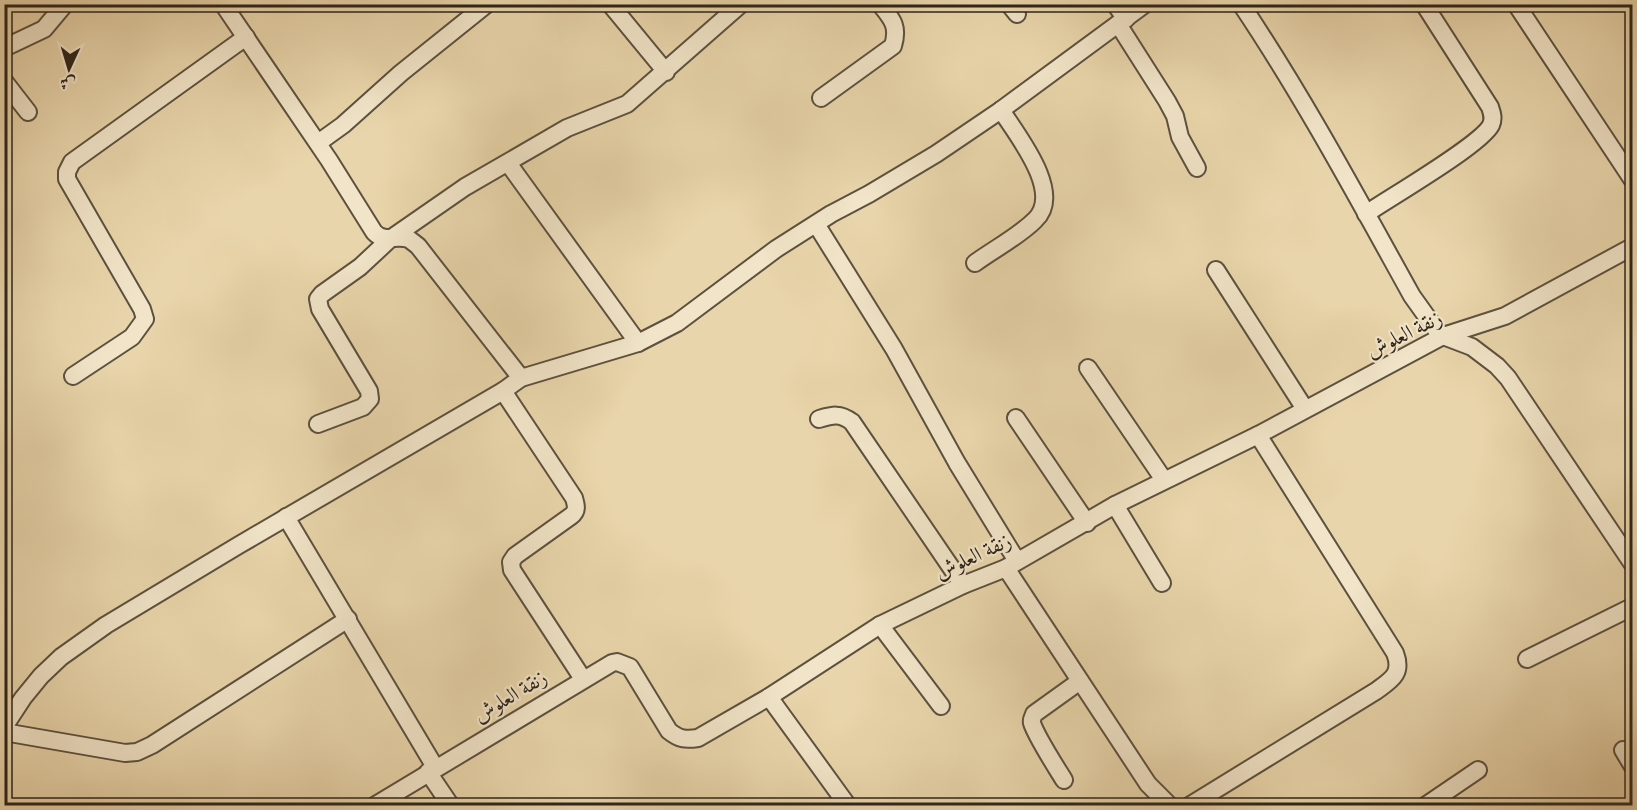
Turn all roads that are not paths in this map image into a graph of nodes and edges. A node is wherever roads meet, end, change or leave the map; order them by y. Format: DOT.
graph roads {
  1 [pos="65,4"];
  2 [pos="223,4"];
  3 [pos="487,4"];
  4 [pos="610,4"];
  5 [pos="741,4"];
  6 [pos="880,4"];
  7 [pos="1115,4"];
  8 [pos="1145,4"];
  9 [pos="1241,4"];
  10 [pos="1424,4"];
  11 [pos="1516,4"];
  12 [pos="1122,22"];
  13 [pos="246,37"];
  14 [pos="4,48"];
  15 [pos="666,72"];
  16 [pos="4,81"];
  17 [pos="821,98"];
  18 [pos="1001,110"];
  19 [pos="28,112"];
  20 [pos="318,143"];
  21 [pos="508,164"];
  22 [pos="1197,168"];
  23 [pos="1632,179"];
  24 [pos="1366,214"];
  25 [pos="816,224"];
  26 [pos="390,239"];
  27 [pos="1632,247"];
  28 [pos="975,263"];
  29 [pos="1216,270"];
  30 [pos="1443,336"];
  31 [pos="638,343"];
  32 [pos="1088,368"];
  33 [pos="73,376"];
  34 [pos="521,378"];
  35 [pos="503,391"];
  36 [pos="1305,409"];
  37 [pos="1016,418"];
  38 [pos="819,419"];
  39 [pos="318,424"];
  40 [pos="1258,435"];
  41 [pos="1164,480"];
  42 [pos="1115,505"];
  43 [pos="286,517"];
  44 [pos="1087,523"];
  45 [pos="1632,563"];
  46 [pos="1011,564"];
  47 [pos="1162,583"];
  48 [pos="963,585"];
  49 [pos="1632,607"];
  50 [pos="348,619"];
  51 [pos="880,626"];
  52 [pos="1527,658"];
  53 [pos="583,679"];
  54 [pos="1080,681"];
  55 [pos="769,697"];
  56 [pos="941,706"];
  57 [pos="4,727"];
  58 [pos="4,732"];
  59 [pos="1623,750"];
  60 [pos="1632,765"];
  61 [pos="432,770"];
  62 [pos="1478,770"];
  63 [pos="1064,780"];
  64 [pos="374,806"];
  65 [pos="451,806"];
  66 [pos="848,806"];
  67 [pos="1170,806"];
  68 [pos="1189,806"];
  69 [pos="1425,806"];
  1 -- 14 [label="street"];
  2 -- 13 [label="street"];
  3 -- 20 [label="street"];
  4 -- 15 [label="street"];
  5 -- 15 [label="street"];
  6 -- 17 [label="street"];
  7 -- 12 [label="street"];
  8 -- 12 [label="street"];
  9 -- 24 [label="street"];
  10 -- 24 [label="street"];
  11 -- 23 [label="street"];
  12 -- 18 [label="street"];
  12 -- 22 [label="street"];
  13 -- 20 [label="street"];
  13 -- 33 [label="street"];
  15 -- 21 [label="street"];
  16 -- 19 [label="street"];
  18 -- 25 [label="street"];
  18 -- 28 [label="street"];
  20 -- 26 [label="street"];
  21 -- 26 [label="street"];
  21 -- 31 [label="street"];
  24 -- 30 [label="street"];
  25 -- 31 [label="street"];
  25 -- 46 [label="street"];
  26 -- 34 [label="street"];
  26 -- 39 [label="street"];
  27 -- 30 [label="street, زنقة العلوش"];
  29 -- 36 [label="street"];
  30 -- 36 [label="street, زنقة العلوش"];
  30 -- 45 [label="street"];
  31 -- 34 [label="street"];
  32 -- 41 [label="street"];
  34 -- 35 [label="street"];
  35 -- 43 [label="street"];
  35 -- 53 [label="street"];
  36 -- 40 [label="street, زنقة العلوش"];
  37 -- 44 [label="street"];
  38 -- 48 [label="street"];
  40 -- 41 [label="street, زنقة العلوش"];
  40 -- 68 [label="street"];
  41 -- 42 [label="street, زنقة العلوش"];
  42 -- 44 [label="street, زنقة العلوش"];
  42 -- 47 [label="street"];
  43 -- 50 [label="street"];
  43 -- 57 [label="street"];
  44 -- 46 [label="street, زنقة العلوش"];
  46 -- 48 [label="street, زنقة العلوش"];
  46 -- 54 [label="street"];
  48 -- 51 [label="street, زنقة العلوش"];
  49 -- 52 [label="street"];
  50 -- 58 [label="street"];
  50 -- 61 [label="street"];
  51 -- 55 [label="street, زنقة العلوش"];
  51 -- 56 [label="street"];
  53 -- 55 [label="street, زنقة العلوش"];
  53 -- 61 [label="street, زنقة العلوش"];
  54 -- 63 [label="street"];
  54 -- 67 [label="street"];
  55 -- 66 [label="street"];
  59 -- 60 [label="street"];
  61 -- 64 [label="street, زنقة العلوش"];
  61 -- 65 [label="street"];
  62 -- 69 [label="street"];
}
